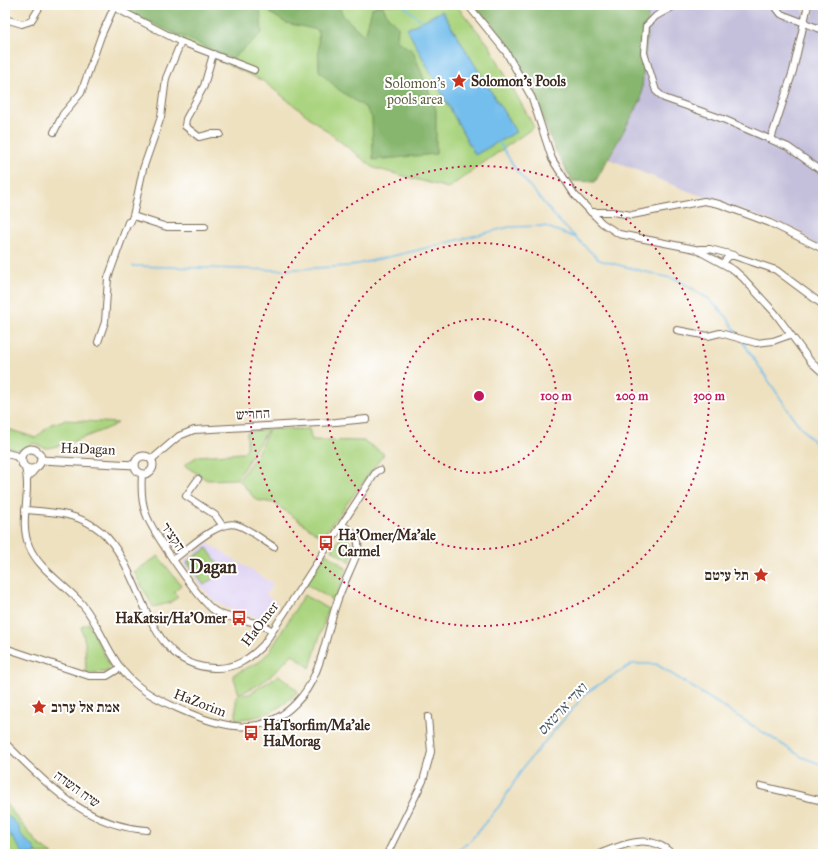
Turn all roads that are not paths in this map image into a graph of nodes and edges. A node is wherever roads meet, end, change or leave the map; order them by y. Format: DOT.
graph roads {
  1 [pos="41,5"];
  2 [pos="468,5"];
  3 [pos="676,5"];
  4 [pos="774,5"];
  5 [pos="808,5"];
  6 [pos="112,6"];
  7 [pos="5,19"];
  8 [pos="805,24"];
  9 [pos="823,30"];
  10 [pos="181,42"];
  11 [pos="213,54"];
  12 [pos="254,70"];
  13 [pos="54,132"];
  14 [pos="220,134"];
  15 [pos="771,140"];
  16 [pos="823,172"];
  17 [pos="591,212"];
  18 [pos="133,216"];
  19 [pos="205,227"];
  20 [pos="695,249"];
  21 [pos="823,249"];
  22 [pos="734,256"];
  23 [pos="723,263"];
  24 [pos="823,306"];
  25 [pos="677,330"];
  26 [pos="790,335"];
  27 [pos="98,342"];
  28 [pos="823,373"];
  29 [pos="367,419"];
  30 [pos="26,451"];
  31 [pos="8,454"];
  32 [pos="41,460"];
  33 [pos="151,460"];
  34 [pos="23,463"];
  35 [pos="135,464"];
  36 [pos="36,468"];
  37 [pos="380,470"];
  38 [pos="142,474"];
  39 [pos="198,479"];
  40 [pos="27,483"];
  41 [pos="25,510"];
  42 [pos="222,525"];
  43 [pos="342,525"];
  44 [pos="274,547"];
  45 [pos="174,559"];
  46 [pos="272,631"];
  47 [pos="5,648"];
  48 [pos="120,668"];
  49 [pos="428,717"];
  50 [pos="5,743"];
  51 [pos="761,786"];
  52 [pos="823,801"];
  53 [pos="147,830"];
  54 [pos="387,854"];
  55 [pos="599,854"];
  56 [pos="672,854"];
  1 -- 7 [label="street"];
  2 -- 17 [label="street"];
  3 -- 15 [label="street"];
  4 -- 8 [label="street"];
  5 -- 8 [label="street"];
  6 -- 10 [label="street"];
  6 -- 13 [label="street"];
  8 -- 9 [label="street"];
  8 -- 15 [label="street"];
  10 -- 11 [label="street"];
  10 -- 18 [label="street"];
  11 -- 12 [label="street"];
  11 -- 14 [label="street"];
  15 -- 16 [label="street"];
  17 -- 20 [label="street"];
  17 -- 21 [label="street"];
  18 -- 19 [label="street"];
  18 -- 27 [label="street"];
  20 -- 22 [label="street"];
  20 -- 23 [label="street"];
  22 -- 23 [label="street"];
  22 -- 24 [label="street"];
  23 -- 26 [label="street"];
  25 -- 26 [label="street"];
  26 -- 28 [label="street"];
  29 -- 33 [label="street, החריש"];
  30 -- 31 [label="street"];
  30 -- 32 [label="street"];
  30 -- 34 [label="street"];
  31 -- 34 [label="street"];
  32 -- 35 [label="street, HaDagan"];
  32 -- 36 [label="street"];
  33 -- 35 [label="street"];
  33 -- 38 [label="street"];
  34 -- 36 [label="street"];
  34 -- 40 [label="street"];
  35 -- 38 [label="street"];
  36 -- 40 [label="street"];
  37 -- 43 [label="street, HaOmer"];
  38 -- 45 [label="street, הקציר"];
  39 -- 42 [label="street"];
  40 -- 41 [label="street, HaZorim"];
  41 -- 46 [label="street, HaOmer"];
  41 -- 48 [label="street, HaZorim"];
  42 -- 44 [label="street"];
  42 -- 45 [label="street"];
  43 -- 46 [label="street, HaOmer"];
  43 -- 48 [label="street, HaZorim"];
  45 -- 46 [label="street, הקציר"];
  47 -- 48 [label="street"];
  49 -- 54 [label="street"];
  50 -- 53 [label="street, שיח השדה"];
  51 -- 52 [label="street"];
  55 -- 56 [label="street"];
}
